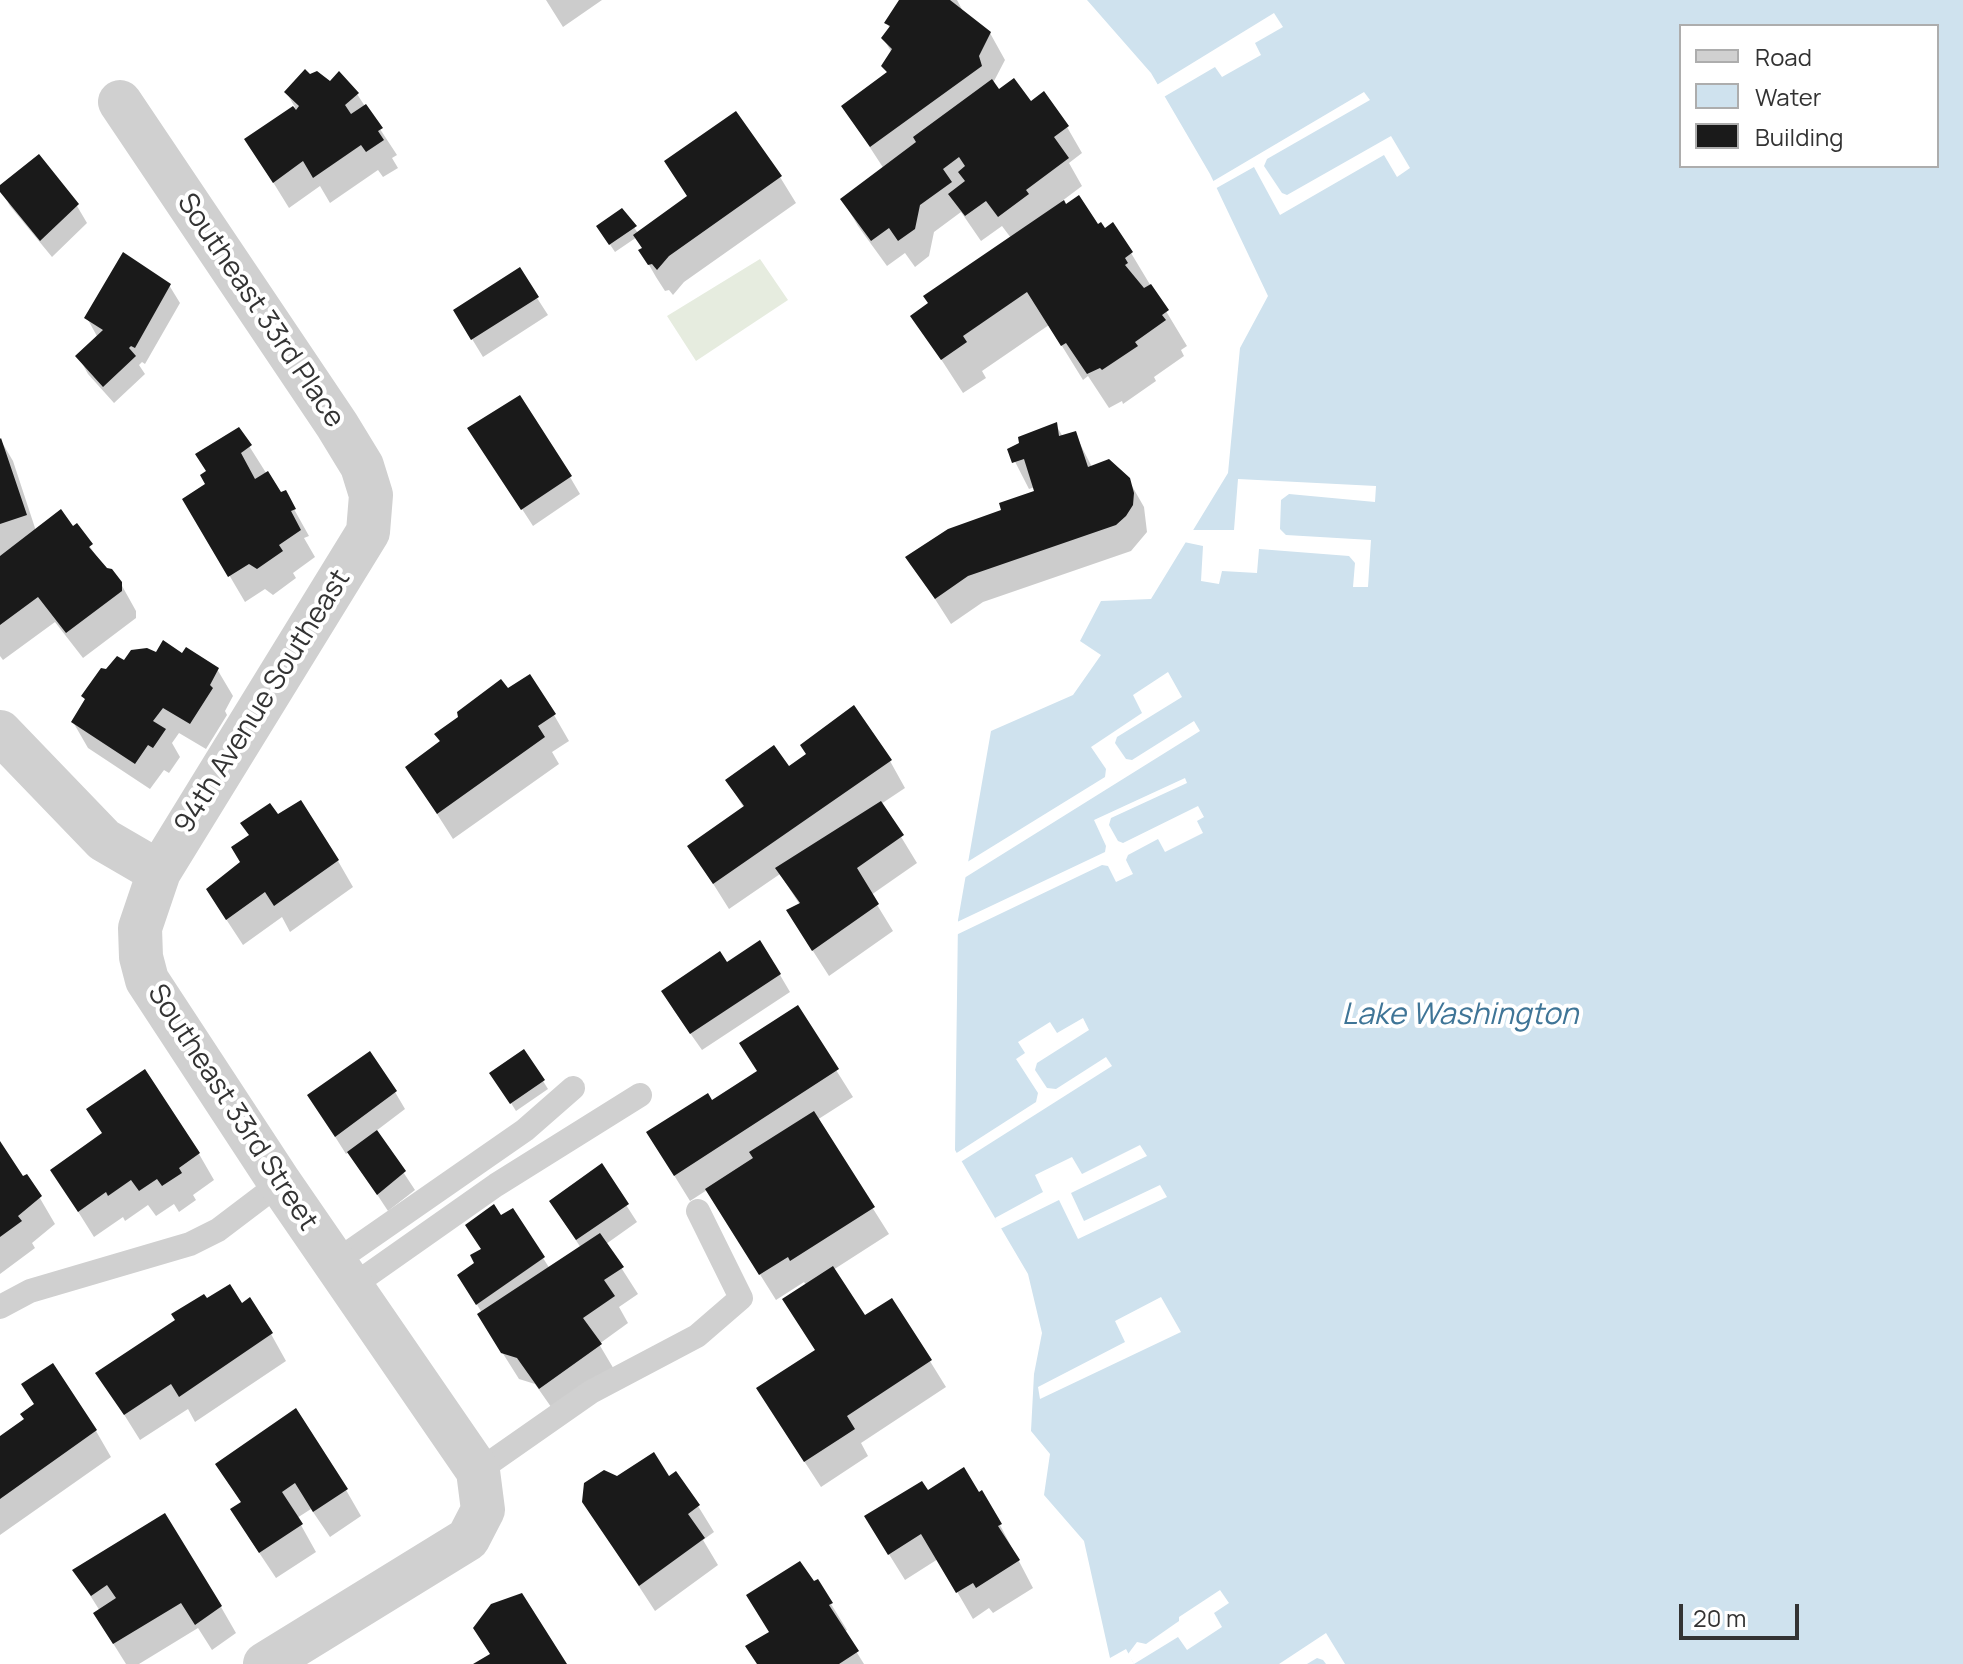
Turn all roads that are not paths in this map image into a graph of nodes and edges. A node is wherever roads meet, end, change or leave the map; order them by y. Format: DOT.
graph roads {
  1 [pos="120,102"];
  2 [pos="368,532"];
  3 [pos="0,732"];
  4 [pos="159,872"];
  5 [pos="573,1088"];
  6 [pos="640,1095"];
  7 [pos="280,1183"];
  8 [pos="698,1211"];
  9 [pos="343,1274"];
  10 [pos="0,1307"];
  11 [pos="480,1491"];
  12 [pos="265,1664"];
  1 -- 2 [label="street, Southeast 33rd Place"];
  2 -- 4 [label="street, 94th Avenue Southeast"];
  3 -- 4 [label="street"];
  4 -- 7 [label="street, Southeast 33rd Street"];
  5 -- 9 [label="lane"];
  6 -- 9 [label="lane"];
  7 -- 9 [label="street, Southeast 33rd Street"];
  7 -- 10 [label="lane"];
  8 -- 11 [label="lane"];
  9 -- 11 [label="street, Southeast 33rd Street"];
  11 -- 12 [label="street"];
}
